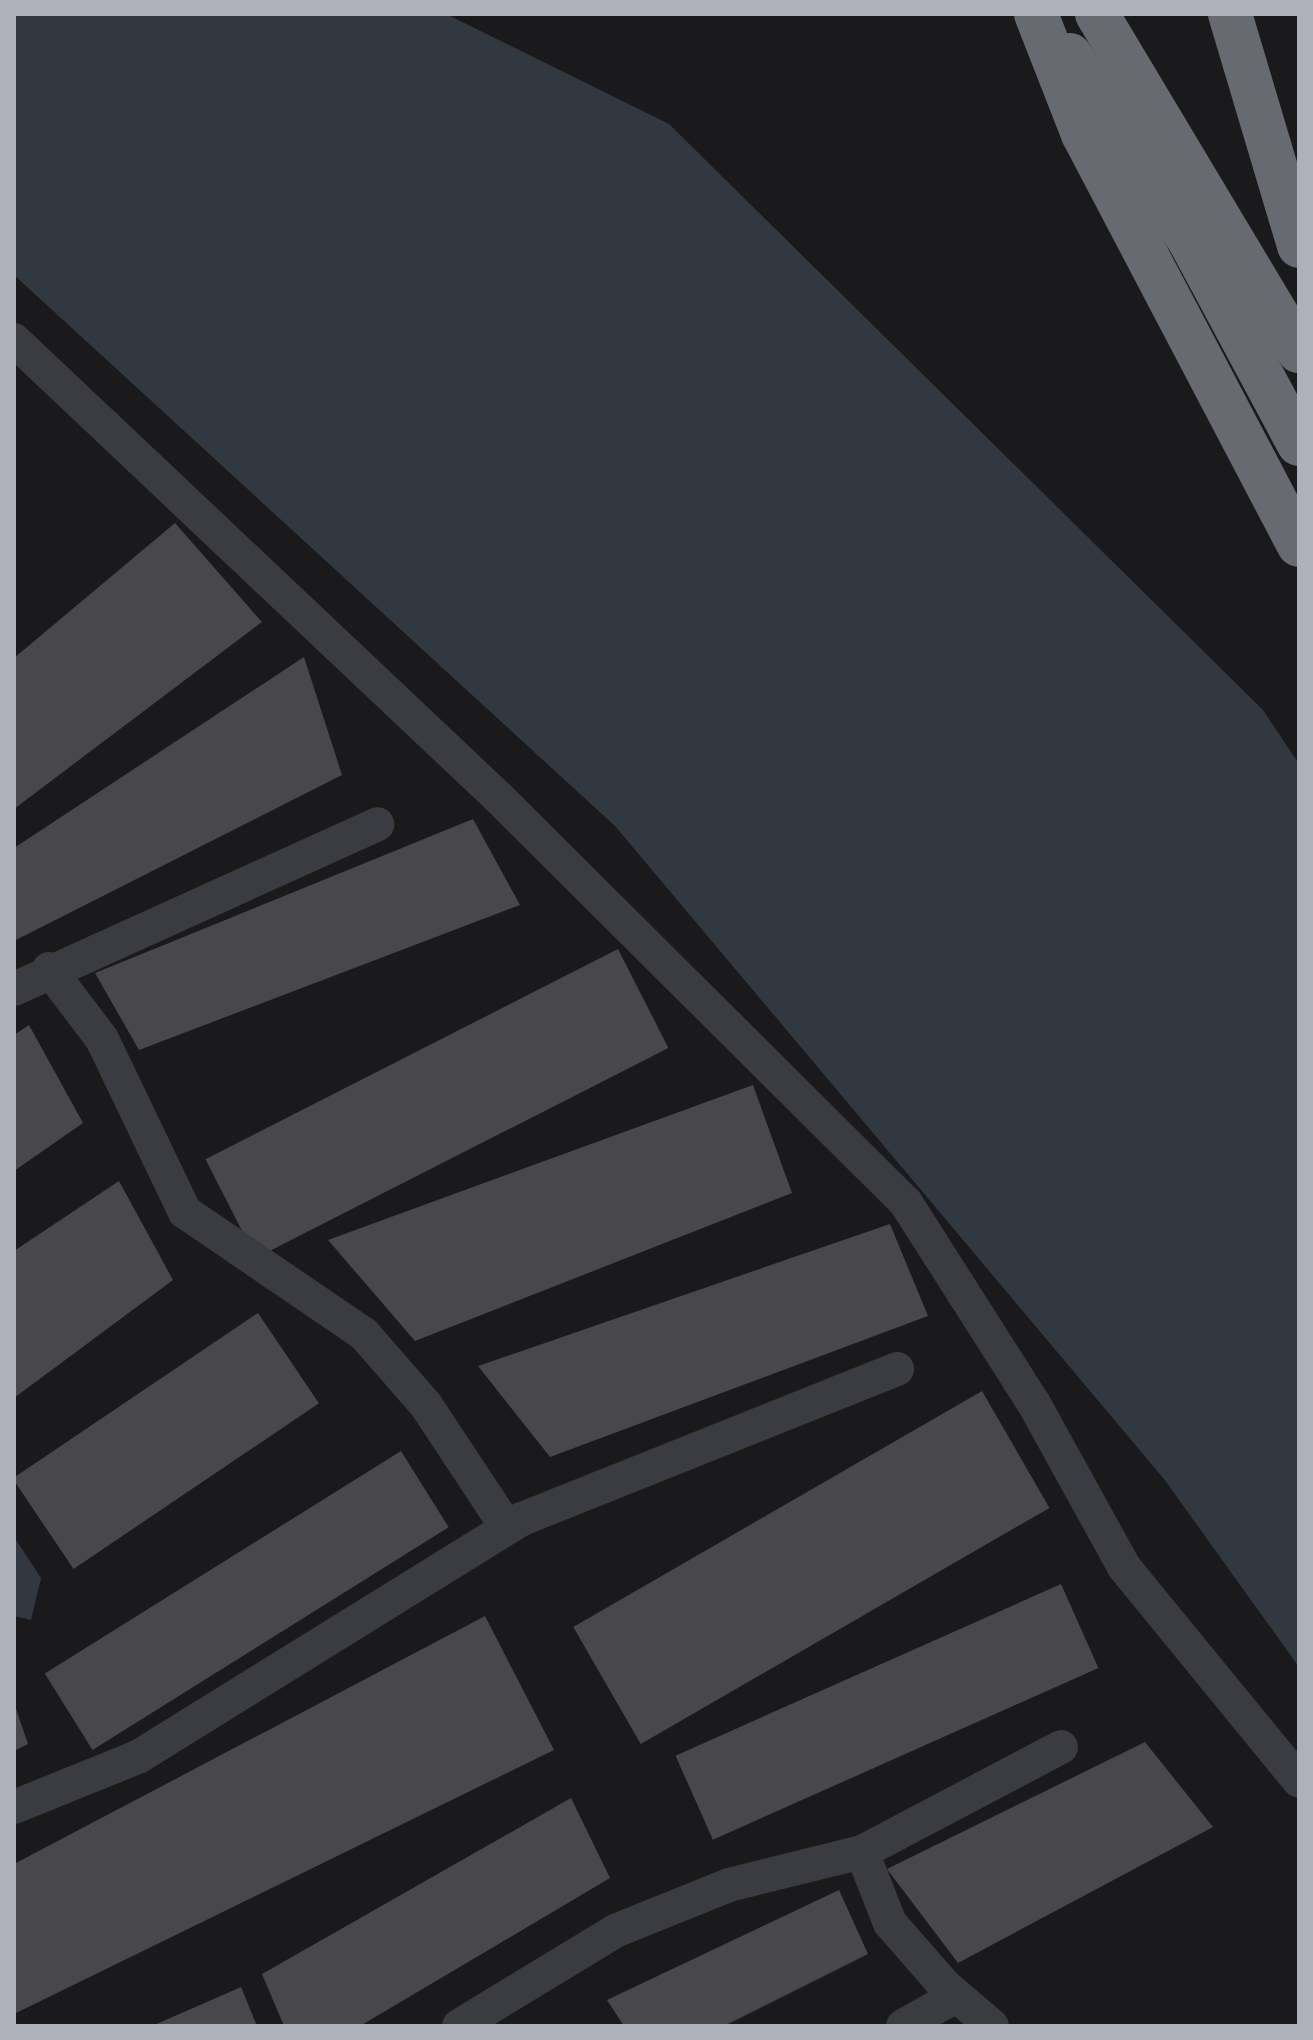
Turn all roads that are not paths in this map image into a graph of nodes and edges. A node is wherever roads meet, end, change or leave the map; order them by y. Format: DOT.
graph roads {
  1 [pos="1038,14"];
  2 [pos="1097,14"];
  3 [pos="1230,14"];
  4 [pos="1299,158"];
  5 [pos="1297,242"];
  6 [pos="14,340"];
  7 [pos="1299,351"];
  8 [pos="1299,444"];
  9 [pos="1299,545"];
  10 [pos="377,824"];
  11 [pos="49,969"];
  12 [pos="14,989"];
  13 [pos="897,1369"];
  14 [pos="507,1528"];
  15 [pos="1061,1747"];
  16 [pos="1299,1781"];
  17 [pos="14,1807"];
  18 [pos="862,1852"];
  19 [pos="956,1996"];
  20 [pos="459,2026"];
  21 [pos="903,2026"];
  22 [pos="992,2026"];
  1 -- 8 [label="highway"];
  1 -- 9 [label="highway"];
  2 -- 7 [label="highway"];
  3 -- 5 [label="highway"];
  4 -- 5 [label="highway"];
  6 -- 16 [label="street"];
  10 -- 11 [label="street"];
  11 -- 12 [label="street"];
  11 -- 14 [label="street"];
  13 -- 14 [label="street"];
  14 -- 17 [label="street"];
  15 -- 18 [label="street"];
  18 -- 19 [label="street"];
  18 -- 20 [label="street"];
  19 -- 21 [label="street"];
  19 -- 22 [label="street"];
}
